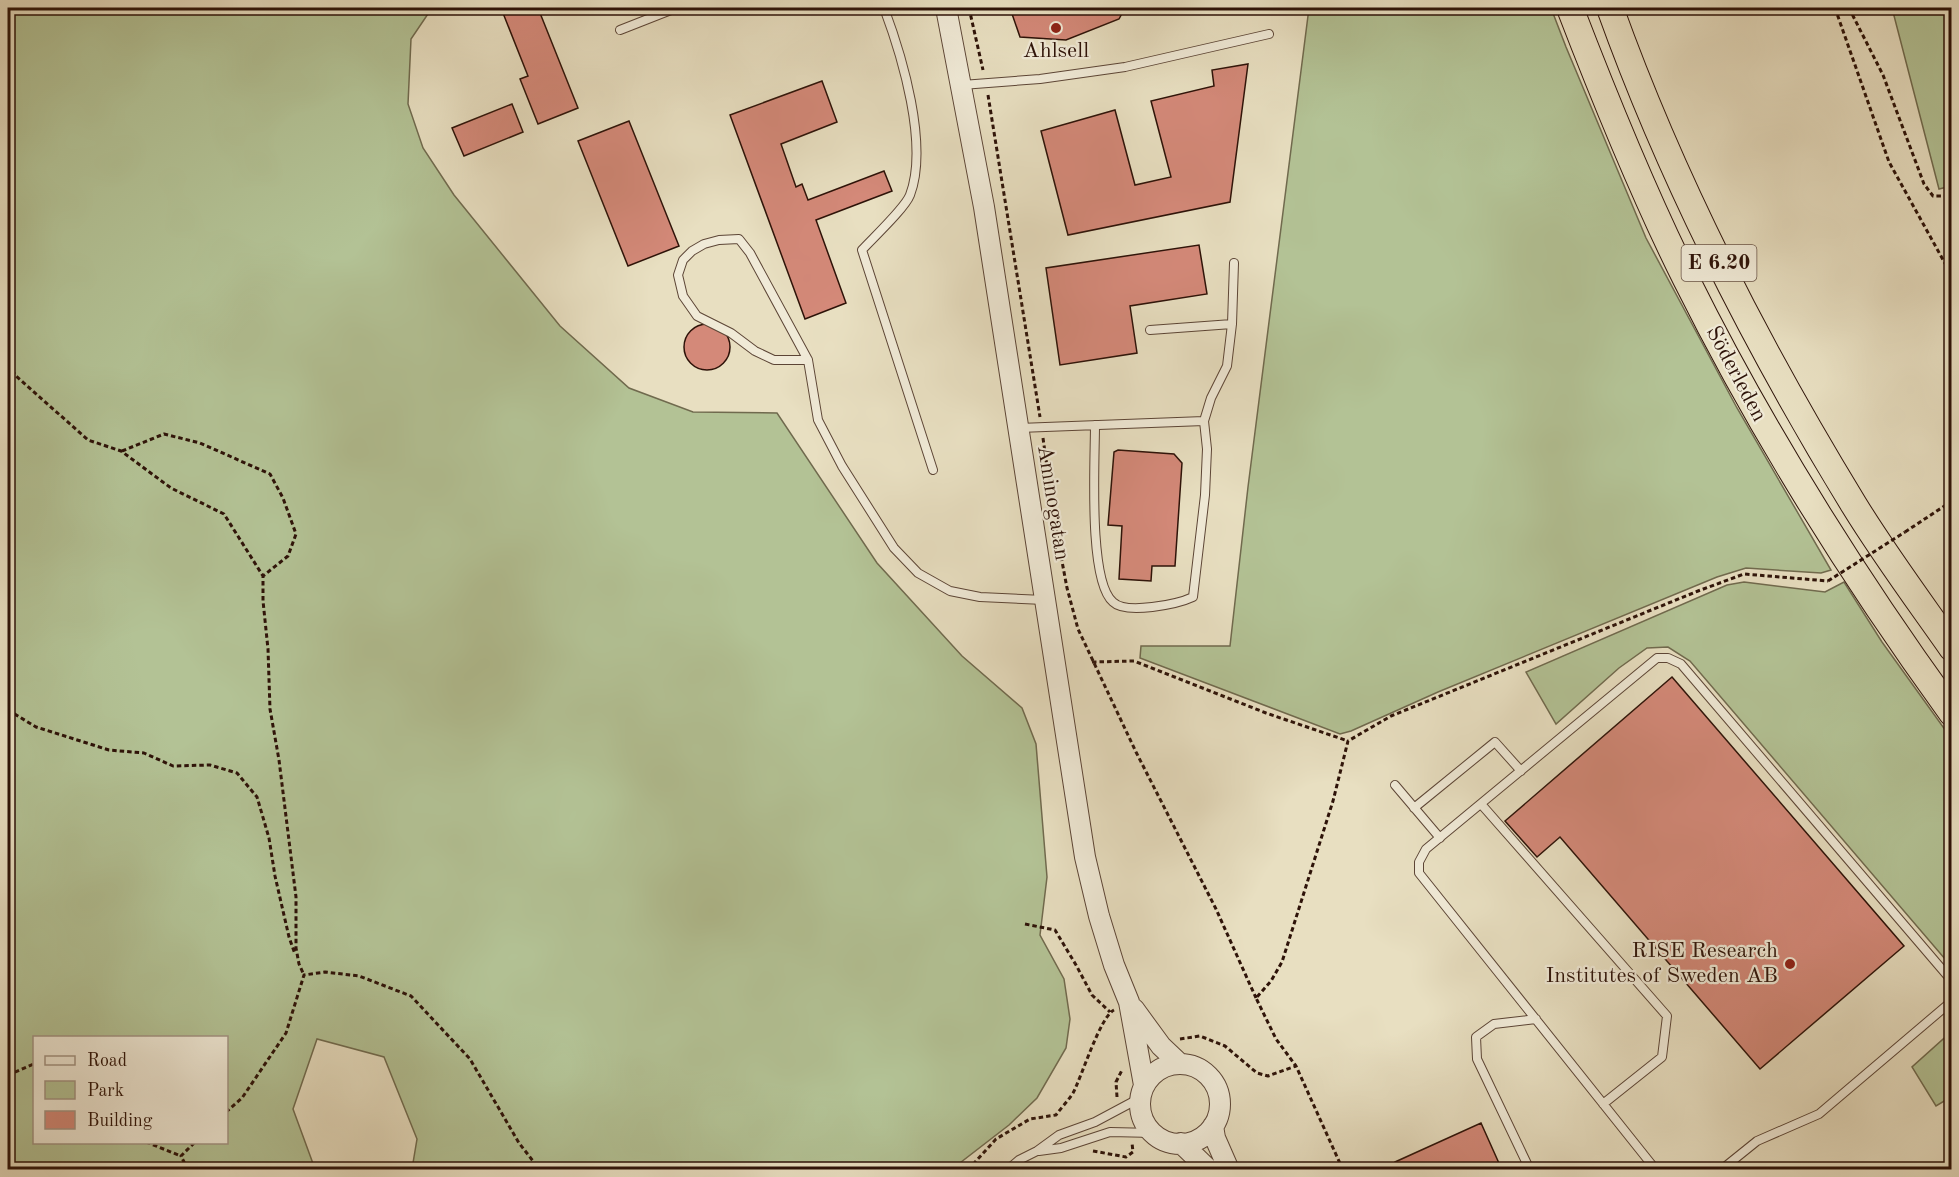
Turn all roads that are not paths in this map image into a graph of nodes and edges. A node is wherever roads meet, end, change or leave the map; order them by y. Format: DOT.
graph roads {
  1 [pos="676,8"];
  2 [pos="884,8"];
  3 [pos="946,8"];
  4 [pos="1570,8"];
  5 [pos="1610,8"];
  6 [pos="620,30"];
  7 [pos="1269,34"];
  8 [pos="962,85"];
  9 [pos="1234,263"];
  10 [pos="1232,324"];
  11 [pos="1150,330"];
  12 [pos="808,360"];
  13 [pos="1204,421"];
  14 [pos="1095,425"];
  15 [pos="1017,428"];
  16 [pos="933,470"];
  17 [pos="1044,600"];
  18 [pos="1952,648"];
  19 [pos="1952,713"];
  20 [pos="1521,771"];
  21 [pos="1395,785"];
  22 [pos="1481,804"];
  23 [pos="1414,808"];
  24 [pos="1440,838"];
  25 [pos="1952,981"];
  26 [pos="1952,1001"];
  27 [pos="1129,1002"];
  28 [pos="1536,1019"];
  29 [pos="1180,1064"];
  30 [pos="1142,1092"];
  31 [pos="1603,1104"];
  32 [pos="1213,1126"];
  33 [pos="1154,1133"];
  34 [pos="1181,1143"];
  35 [pos="1037,1151"];
  36 [pos="1012,1170"];
  37 [pos="1209,1170"];
  38 [pos="1229,1170"];
  39 [pos="1530,1170"];
  40 [pos="1656,1170"];
  41 [pos="1721,1170"];
  1 -- 6 [label="lane"];
  2 -- 16 [label="lane"];
  3 -- 8 [label="street, Aminogatan"];
  4 -- 19 [label="highway, Söderleden / E 6.20"];
  5 -- 18 [label="highway, Söderleden / E 6.20"];
  7 -- 8 [label="lane"];
  8 -- 15 [label="street, Aminogatan"];
  9 -- 10 [label="lane"];
  10 -- 11 [label="lane"];
  10 -- 13 [label="lane"];
  12 -- 12 [label="lane"];
  12 -- 17 [label="lane"];
  13 -- 14 [label="lane"];
  13 -- 14 [label="lane"];
  14 -- 15 [label="lane"];
  15 -- 17 [label="street, Aminogatan"];
  17 -- 27 [label="street, Aminogatan"];
  20 -- 22 [label="lane"];
  20 -- 23 [label="lane"];
  20 -- 25 [label="lane"];
  21 -- 23 [label="lane"];
  22 -- 24 [label="lane"];
  22 -- 31 [label="lane"];
  23 -- 24 [label="lane"];
  24 -- 28 [label="lane"];
  26 -- 41 [label="lane"];
  27 -- 29 [label="street, Aminogatan"];
  27 -- 30 [label="street, Aminogatan"];
  28 -- 31 [label="lane"];
  28 -- 39 [label="lane"];
  29 -- 30 [label="street"];
  29 -- 32 [label="street, Aminogatan"];
  30 -- 33 [label="street, Aminogatan"];
  30 -- 35 [label="lane"];
  31 -- 40 [label="lane"];
  32 -- 34 [label="street"];
  32 -- 38 [label="street, Aminogatan"];
  33 -- 34 [label="street"];
  33 -- 35 [label="lane"];
  34 -- 37 [label="street"];
  35 -- 36 [label="lane"];
}
